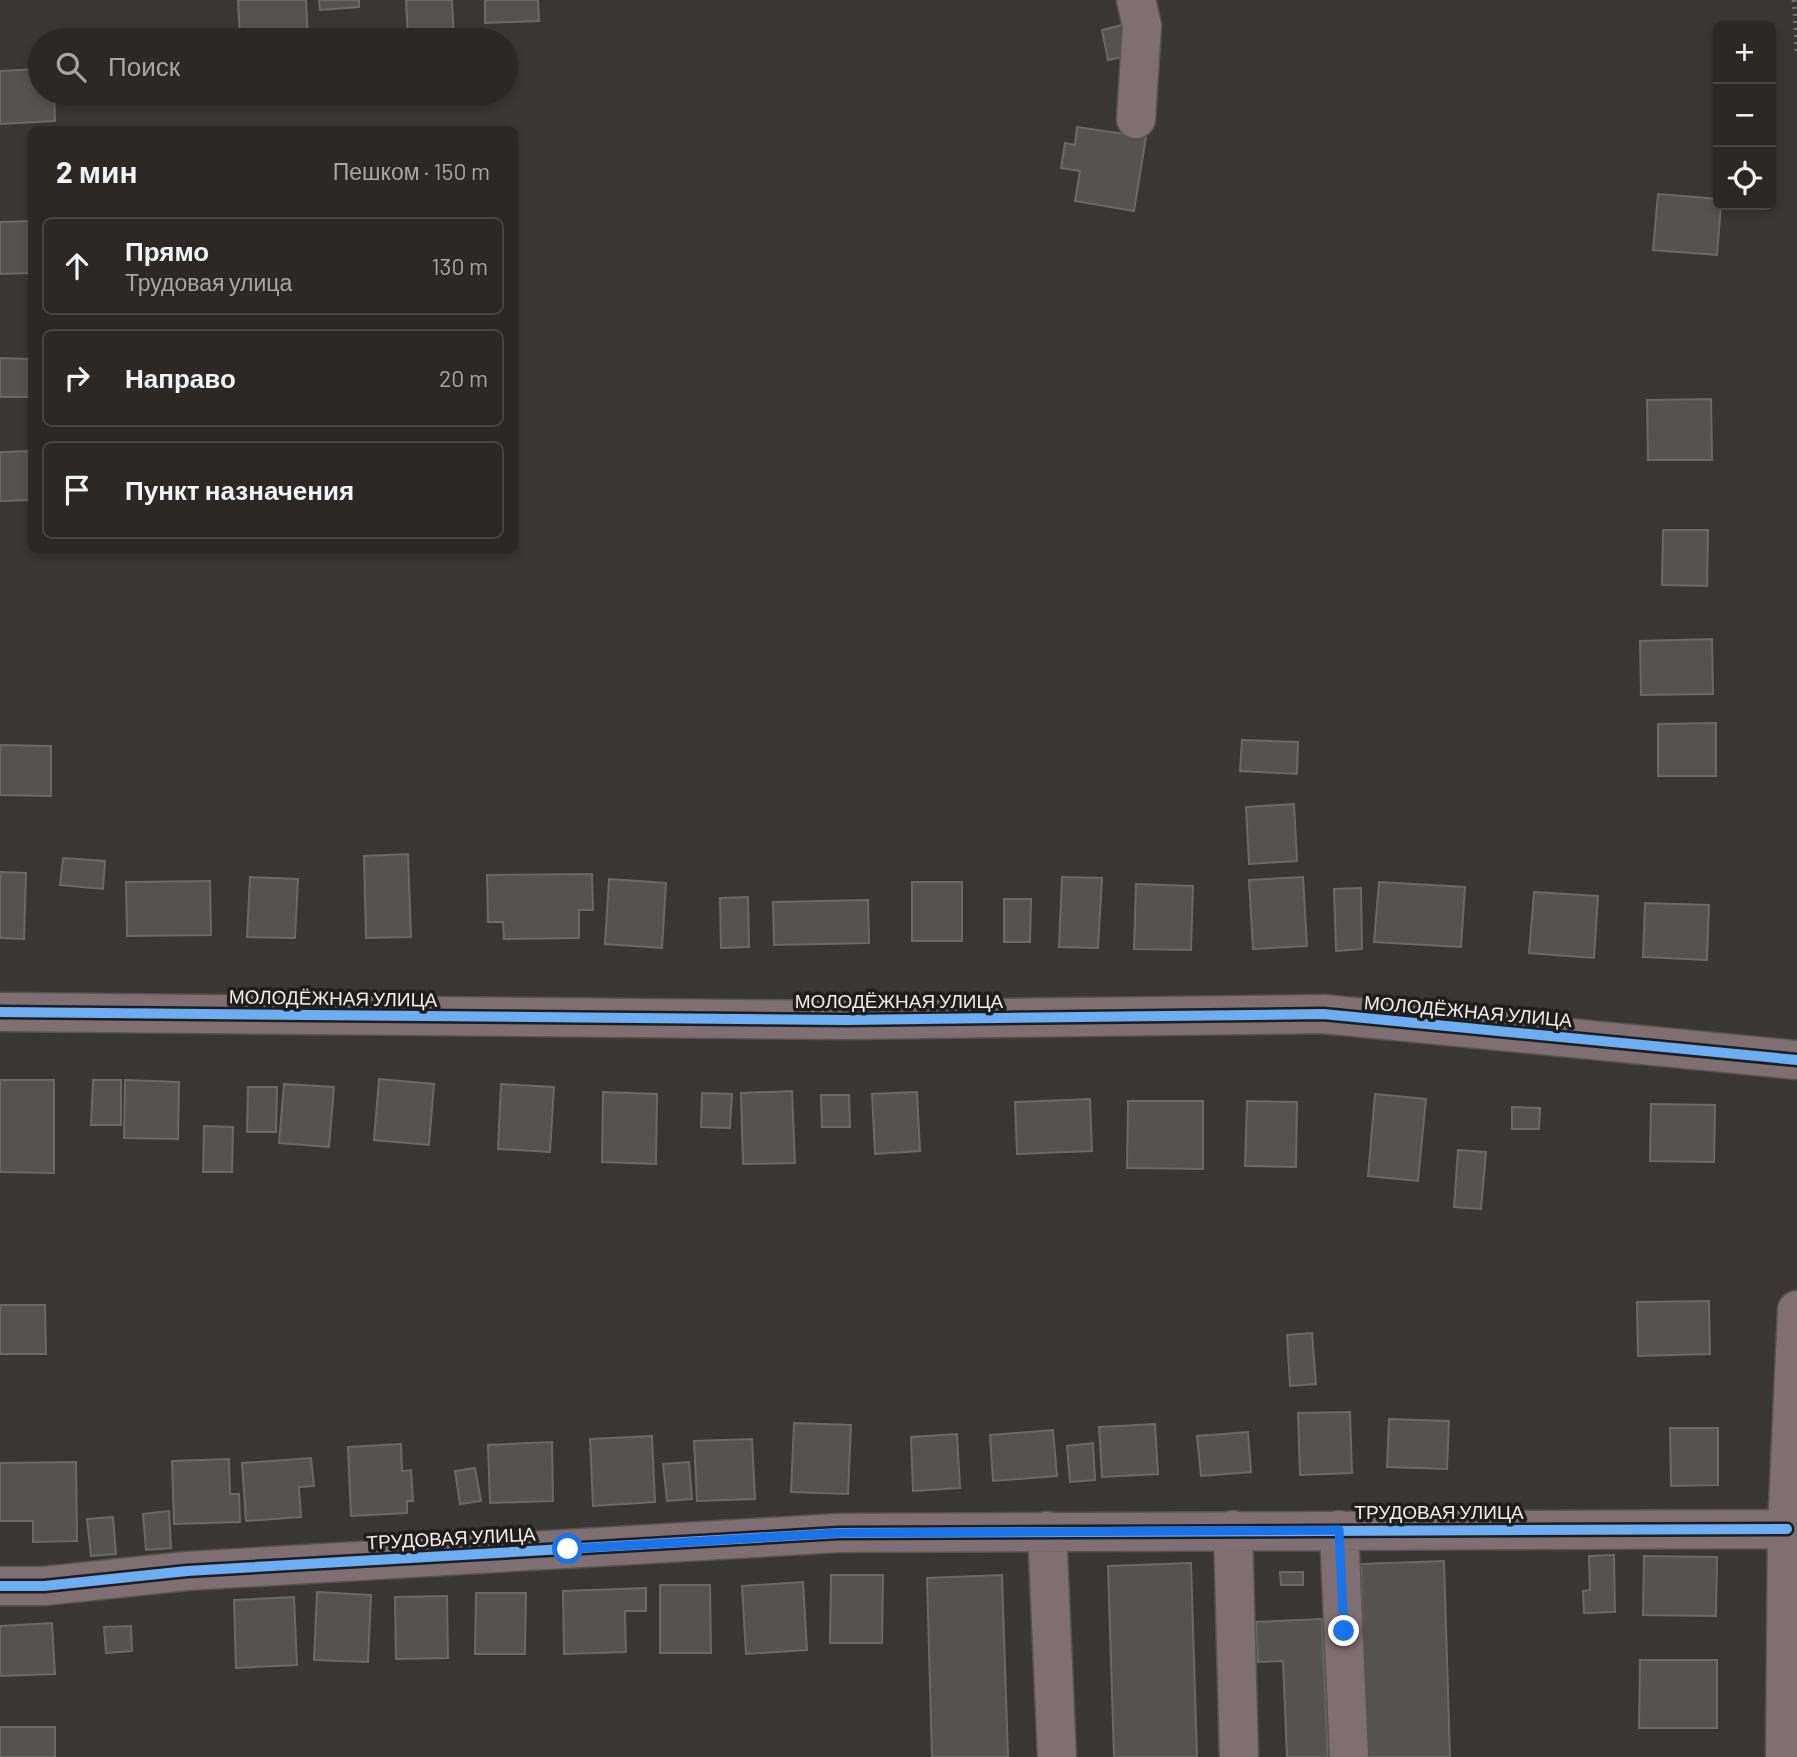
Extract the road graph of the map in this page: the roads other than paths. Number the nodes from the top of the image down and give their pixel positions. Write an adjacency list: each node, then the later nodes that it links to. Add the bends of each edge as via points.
1 (1136, 0): 2 (street, via 1142,26)
2 (1136, 119)
3 (0, 1012): 4 (street, МОЛОДЁЖНАЯ УЛИЦА, via 846,1020 1322,1014)
4 (1797, 1060)
5 (1797, 1310): 6 (street)
6 (1787, 1529): 8 (street, ТРУДОВАЯ УЛИЦА); 14 (street)
7 (1233, 1530): 8 (street, ТРУДОВАЯ УЛИЦА); 9 (street, ТРУДОВАЯ УЛИЦА); 12 (street)
8 (1339, 1530): 13 (street)
9 (1047, 1531): 10 (street, ТРУДОВАЯ УЛИЦА, via 825,1534); 11 (street)
10 (0, 1586)
11 (1057, 1757)
12 (1239, 1757)
13 (1349, 1757)
14 (1785, 1757)

